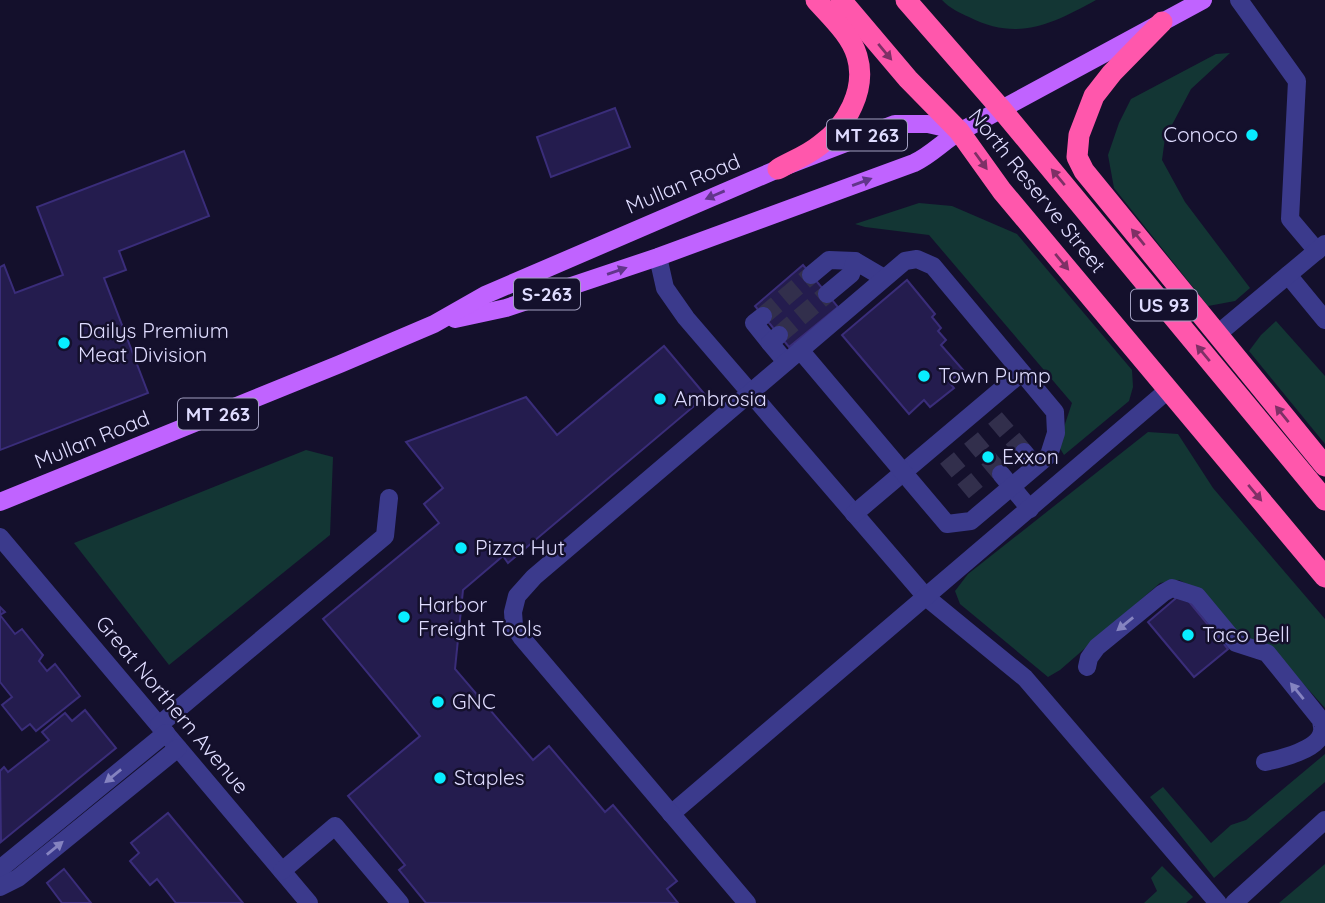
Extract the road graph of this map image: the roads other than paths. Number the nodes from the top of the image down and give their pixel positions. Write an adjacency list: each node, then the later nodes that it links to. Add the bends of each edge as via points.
1 (816, 0): 9 (highway, via 844,32 857,56 859,91 849,112 821,145)
2 (841, 0): 8 (highway, North Reserve Street / US 93, one-way to 8)
3 (906, 0): 7 (highway, North Reserve Street / US 93)
4 (1203, 0): 6 (main road, Mullan Road)
5 (1239, 0): 10 (street, via 1297,81 1290,219)
6 (1163, 22): 7 (main road, Mullan Road); 26 (highway, one-way to 6, via 1077,157 1079,135 1094,96)
7 (1002, 110): 8 (main road, Mullan Road); 30 (highway, North Reserve Street / US 93, one-way to 7)
8 (959, 131): 9 (main road, Mullan Road / MT 263, via 928,124 895,124); 11 (main road, Mullan Road / MT 263, one-way to 8, via 918,161); 24 (highway, North Reserve Street / US 93, one-way to 24, via 1006,195)
9 (778, 169): 19 (main road, Mullan Road / MT 263, one-way to 19, via 485,295)
10 (1321, 248): 14 (street)
11 (658, 257): 19 (main road, Mullan Road / S-263, one-way to 11, via 506,308); 25 (street, via 665,288)
12 (855, 261): 13 (street, via 829,260); 15 (street); 16 (street, via 851,274)
13 (811, 275)
14 (1287, 275): 18 (street); 20 (street)
15 (884, 278): 21 (street); 23 (street, via 905,261 917,259 933,266)
16 (827, 294)
17 (763, 316): 22 (street, via 754,323 774,339)
18 (1325, 320)
19 (434, 324): 31 (main road, Mullan Road / MT 263)
20 (1226, 327)
21 (800, 350): 22 (street); 27 (street)
22 (786, 362): 25 (street)
23 (1021, 373): 27 (street, via 990,411 941,451); 28 (street, via 1055,412 1056,433 1049,455 1030,459)
24 (1168, 390): 32 (street); 35 (highway, North Reserve Street / US 93, one-way to 35)
25 (750, 392): 33 (street); 41 (street, via 534,577 517,596 513,612 514,626 522,638)
26 (1325, 466)
27 (903, 473): 28 (street, via 947,524 971,521 982,500); 33 (street)
28 (1006, 480): 32 (street)
29 (389, 498): 38 (street, via 385,536)
30 (1325, 499)
31 (0, 502)
32 (1030, 509): 36 (street)
33 (854, 514): 36 (street)
34 (0, 537): 38 (street, Great Northern Avenue)
35 (1325, 577)
36 (926, 597): 41 (street); 49 (street, via 1025,678)
37 (1087, 667): 40 (street, one-way to 37, via 1297,754 1312,744 1323,731 1321,720 1267,653 1236,643 1197,596 1172,587 1097,647)
38 (162, 729): 39 (street, Great Northern Avenue); 43 (street, one-way to 43)
39 (178, 748): 44 (street, Great Northern Avenue); 45 (street, one-way to 39, via 18,878)
40 (1265, 762)
41 (671, 814): 48 (street)
42 (1325, 820): 50 (street)
43 (0, 869)
44 (282, 871): 46 (street, Great Northern Avenue); 47 (street, via 335,826)
45 (0, 887)
46 (309, 903)
47 (400, 903)
48 (747, 903)
49 (1219, 903)
50 (1234, 903)

